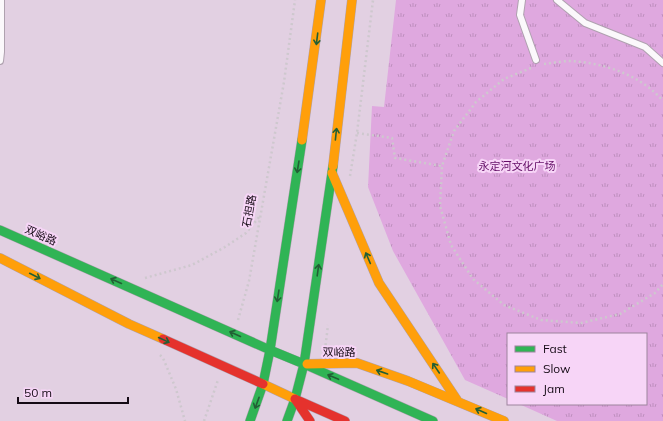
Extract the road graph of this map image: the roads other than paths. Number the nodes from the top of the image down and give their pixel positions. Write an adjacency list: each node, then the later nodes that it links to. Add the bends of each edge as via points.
1 (1, 0): 6 (lane)
2 (322, 0): 12 (main road, one-way to 12)
3 (352, 0): 9 (main road, one-way to 3)
4 (522, 0): 7 (lane, via 520,15)
5 (557, 0): 8 (lane, via 585,23 645,47)
6 (0, 61)
7 (538, 63)
8 (663, 63)
9 (332, 173): 13 (main road, one-way to 9); 16 (main road, one-way to 9, via 379,283)
10 (0, 230): 12 (main road, 双峪路, one-way to 10)
11 (0, 258): 14 (main road, one-way to 14, via 129,324)
12 (270, 350): 13 (main road, 双峪路); 14 (main road)
13 (304, 364): 15 (main road); 16 (main road, 双峪路, one-way to 13, via 357,363); 21 (main road, 双峪路, one-way to 13)
14 (263, 384): 15 (main road); 17 (main road, one-way to 17)
15 (295, 399): 18 (main road); 19 (main road); 20 (main road)
16 (458, 400): 22 (main road, 双峪路, one-way to 16)
17 (250, 421)
18 (287, 421)
19 (310, 421)
20 (345, 421)
21 (433, 421)
22 (504, 421)

